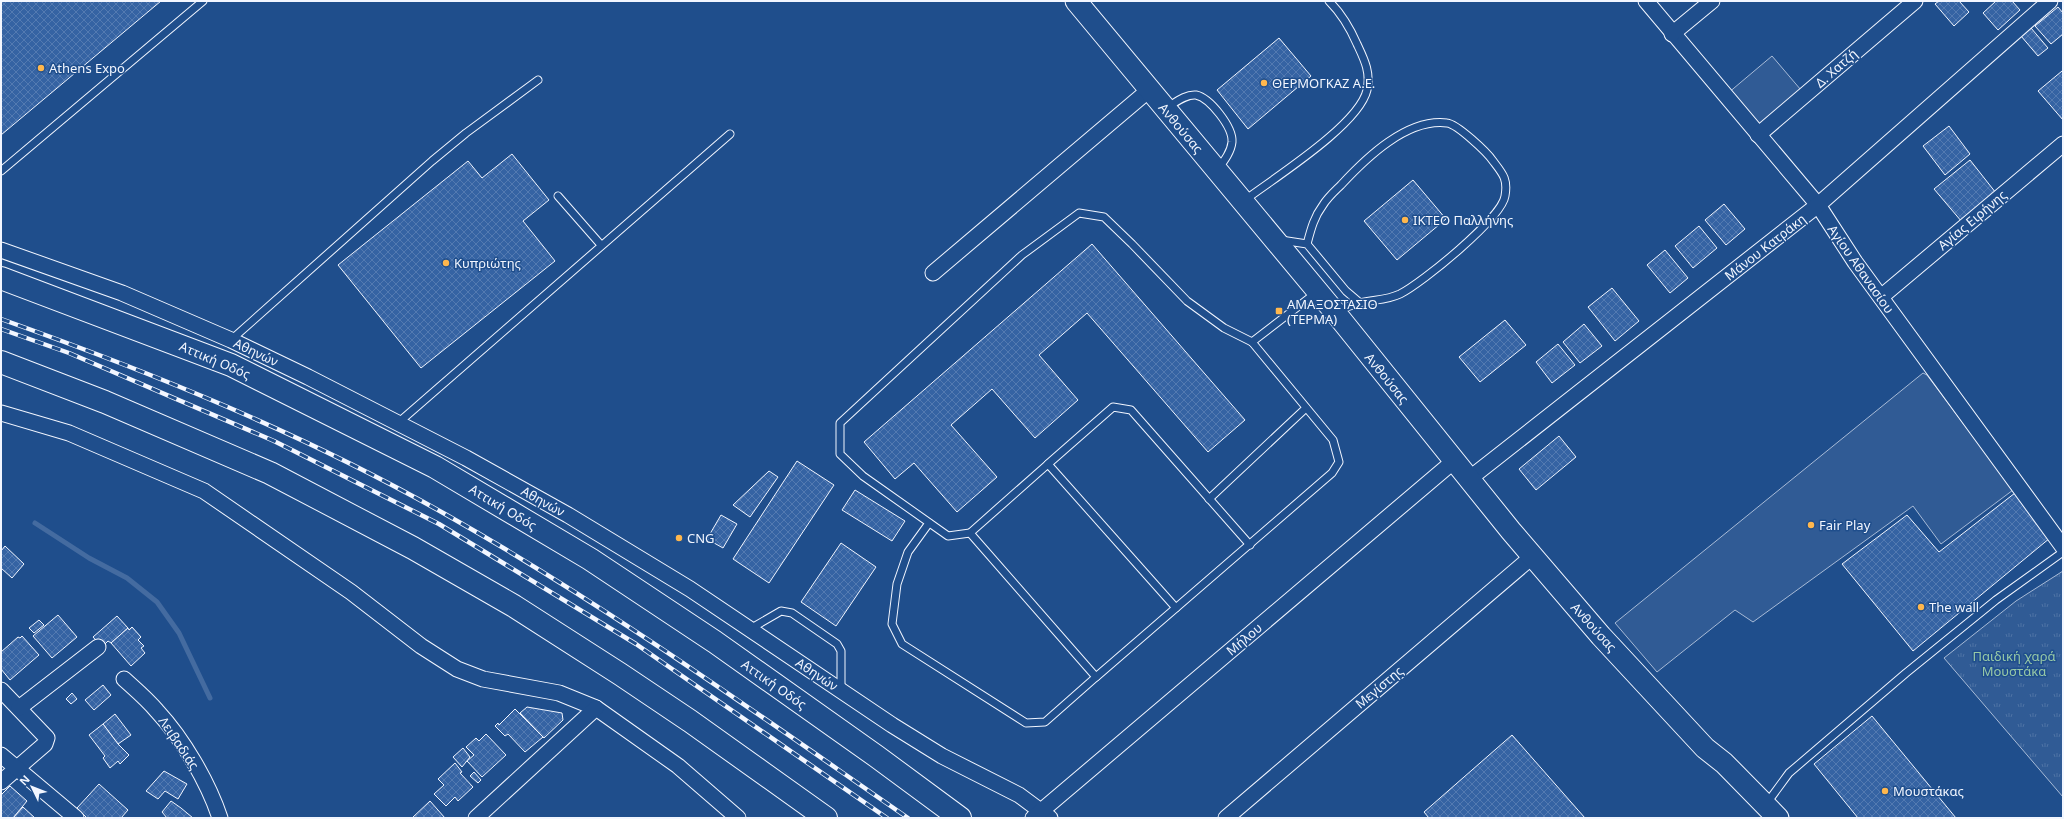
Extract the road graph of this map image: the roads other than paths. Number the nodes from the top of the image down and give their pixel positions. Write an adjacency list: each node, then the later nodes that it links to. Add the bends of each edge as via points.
1 (203, 1): 15 (lane)
2 (1076, 1): 10 (street, Ανθούσας)
3 (1329, 1): 18 (lane, via 1350,30 1368,69 1367,90 1360,107 1320,144)
4 (1646, 1): 8 (street, Αγίου Αθανασίου)
5 (1712, 1): 8 (street)
6 (1915, 1): 13 (street, Δ. Χατζή)
7 (2050, 1): 19 (street, Μάνου Κατράκη)
8 (1672, 34): 13 (street, Αγίου Αθανασίου)
9 (538, 80): 30 (lane, via 438,156)
10 (1149, 90): 11 (street, Ανθούσας); 24 (street)
11 (1164, 109): 16 (street, Ανθούσας); 16 (lane, via 1182,98 1196,95 1209,103 1228,124 1232,141 1228,154)
12 (730, 134): 22 (lane)
13 (1758, 135): 19 (street, Αγίου Αθανασίου)
14 (2063, 144): 27 (street, Αγίας Ειρήνης)
15 (1, 171)
16 (1217, 171): 18 (street, Ανθούσας)
17 (558, 196): 22 (lane)
18 (1243, 202): 20 (street, Ανθούσας)
19 (1818, 205): 27 (street, Αγίου Αθανασίου, via 1855,262); 38 (street, Μάνου Κατράκη)
20 (1273, 239): 21 (lane); 26 (street, Ανθούσας)
21 (1307, 244): 28 (lane); 28 (lane, via 1312,224 1323,204 1357,168 1391,139 1426,124 1448,123 1491,157 1506,179 1505,198 1486,224 1450,259 1401,293 1384,301)
22 (601, 245): 35 (lane)
23 (1, 250): 30 (street, Αθηνών, via 122,293)
24 (933, 273)
25 (1, 278): 65 (highway, Αττική Οδός, via 231,365 435,467 590,559 715,642)
26 (1317, 292): 29 (street, Ανθούσας); 31 (lane)
27 (1881, 296): 43 (street, Αγίου Αθανασίου)
28 (1360, 303): 29 (lane)
29 (1334, 311): 36 (street, Ανθούσας)
30 (231, 340): 35 (street, Αθηνών)
31 (1252, 342): 33 (lane); 40 (lane, via 1224,328 1187,301 1104,217 1079,213 1022,255 840,423 840,454 863,476)
32 (1, 362): 64 (highway, via 105,402 270,473 413,548 514,606 620,674)
33 (1306, 408): 39 (lane); 42 (lane, via 1333,440 1339,462 1332,474)
34 (1, 414): 54 (street, via 68,433 204,490 351,592 421,646 457,669 483,679 560,693)
35 (398, 423): 47 (street, Αθηνών, via 568,515 690,589)
36 (1454, 461): 38 (street, Ανθούσας); 59 (street, Μήλου)
37 (1048, 464): 39 (lane, via 1113,407 1131,410); 41 (lane); 46 (lane)
38 (1468, 479): 45 (street, Ανθούσας)
39 (1209, 499): 42 (lane)
40 (929, 523): 41 (lane, via 948,536); 49 (lane, via 908,552 897,584 892,624 902,644 1026,723 1045,722)
41 (970, 533): 49 (lane)
42 (1250, 545): 46 (lane)
43 (2063, 547)
44 (2063, 552): 58 (lane, via 1996,600 1789,773)
45 (1533, 556): 58 (street, Ανθούσας, via 1601,636 1705,748 1716,767); 66 (street, Μεγίστης)
46 (1176, 608): 49 (lane)
47 (750, 629): 52 (street, Αθηνών); 52 (lane, via 781,611 792,613 837,644 841,651)
48 (98, 647): 53 (street)
49 (1096, 678)
50 (124, 679): 61 (street, Λειβαδιάς, via 157,710 174,732 203,780)
51 (1, 690): 53 (street)
52 (841, 690): 59 (street, Αθηνών, via 942,756 1019,795)
53 (19, 708): 56 (street, via 47,738 45,744)
54 (596, 708): 62 (street); 63 (street, via 678,766)
55 (1, 754): 56 (street)
56 (17, 768): 57 (street); 60 (street)
57 (1, 782)
58 (1767, 814)
59 (1042, 815)
60 (76, 818)
61 (220, 818)
62 (476, 818)
63 (738, 818)
64 (826, 818)
65 (960, 818)
66 (1226, 818)

